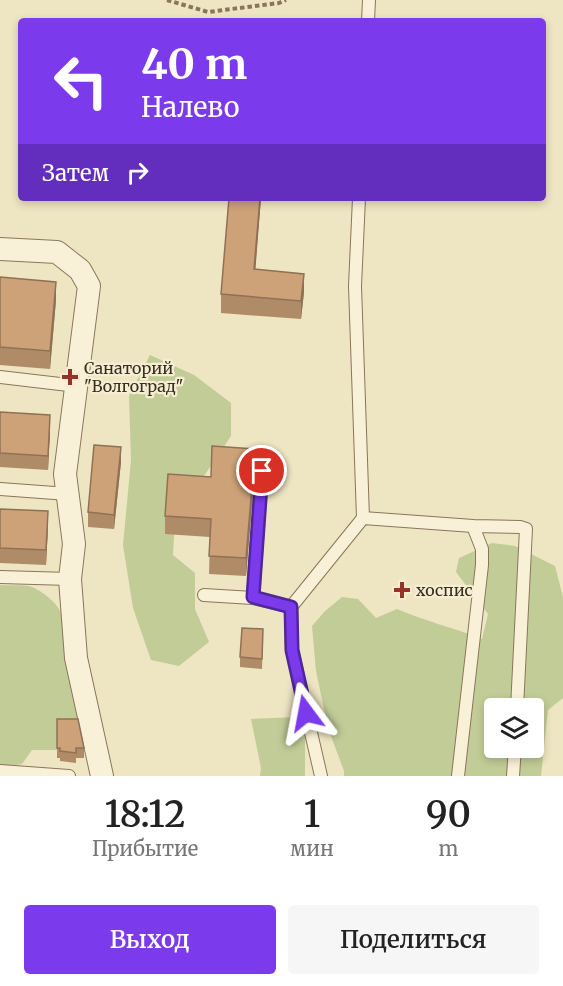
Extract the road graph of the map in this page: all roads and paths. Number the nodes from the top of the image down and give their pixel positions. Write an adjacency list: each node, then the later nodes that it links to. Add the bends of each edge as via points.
1 (166, 0): 2 (path, via 208,12)
2 (286, 0)
3 (369, 0): 4 (lane)
4 (368, 18)
5 (359, 201): 12 (lane, via 355,286)
6 (0, 249): 8 (street, via 57,252 80,270 90,286)
7 (0, 377): 8 (lane)
8 (76, 386): 11 (street, via 65,474)
9 (262, 471): 17 (lane)
10 (0, 489): 11 (lane)
11 (68, 494): 15 (street, via 74,544)
12 (363, 518): 13 (lane); 18 (lane)
13 (473, 526): 19 (lane, via 526,529); 25 (lane, via 482,549 482,565)
14 (0, 577): 15 (lane)
15 (70, 579): 23 (street, via 76,658)
16 (204, 595): 17 (lane)
17 (253, 597): 18 (lane)
18 (291, 607): 24 (lane, via 292,650)
19 (518, 698)
20 (514, 758): 26 (lane)
21 (0, 771): 22 (lane)
22 (69, 776)
23 (102, 776)
24 (321, 776)
25 (458, 776)
26 (513, 776)

